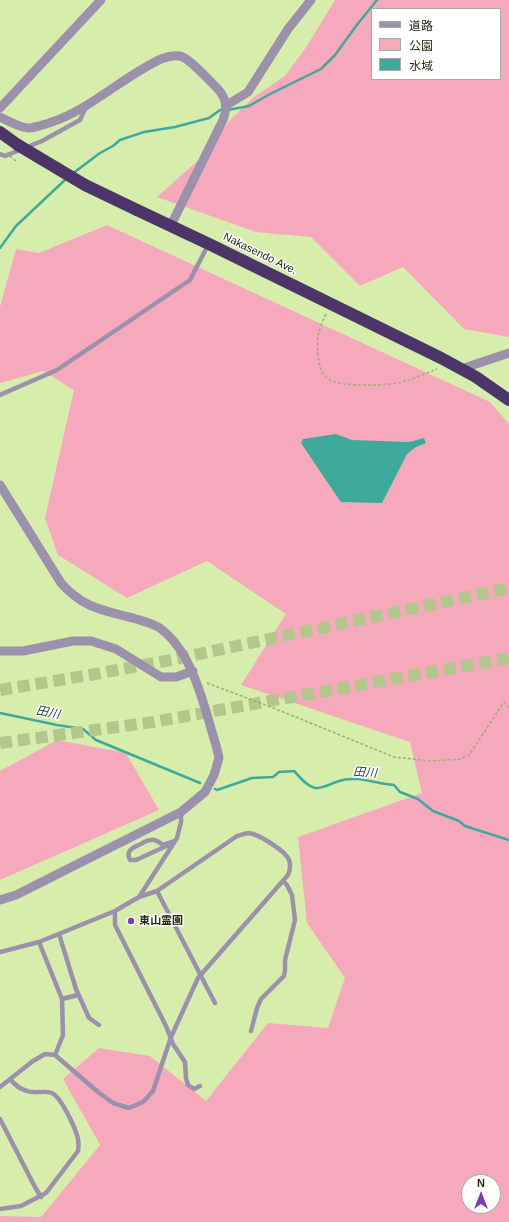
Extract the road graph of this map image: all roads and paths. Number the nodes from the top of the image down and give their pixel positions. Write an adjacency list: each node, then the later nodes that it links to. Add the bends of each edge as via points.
1 (102, 0): 4 (street)
2 (311, 0): 5 (street, via 288,29 248,92)
3 (87, 106): 5 (street, via 152,63 168,56 181,56 222,94); 6 (street, via 64,118 27,128); 9 (lane, via 80,120 42,142 5,156)
4 (0, 108)
5 (226, 108): 11 (street)
6 (0, 117)
7 (0, 132): 11 (highway, Nakasendo Ave., bridge, via 86,185)
8 (6, 153): 10 (path, bridge)
9 (0, 154)
10 (16, 161)
11 (171, 225): 12 (highway, Nakasendo Ave.)
12 (209, 244): 16 (highway, Nakasendo Ave.); 17 (lane, via 190,280 58,370)
13 (326, 314): 15 (path, via 319,328 318,350 320,368 328,379 345,384 383,385 404,382)
14 (509, 353): 16 (street)
15 (437, 369)
16 (461, 369): 18 (highway, Nakasendo Ave.)
17 (0, 395)
18 (509, 400)
19 (0, 484): 21 (street, via 61,583 71,594 99,609 160,628 176,643)
20 (0, 651): 21 (street, via 23,651 73,641 91,641 116,648 161,677 176,677)
21 (192, 671): 24 (street, via 219,758 205,792)
22 (205, 683): 23 (path, via 394,757 431,761 460,760 469,755 504,702)
23 (509, 708)
24 (181, 812): 25 (lane, via 181,822); 29 (street, via 16,895)
25 (174, 842): 25 (lane, via 136,860 130,860 128,856 132,848 150,840 157,840 163,845); 28 (lane)
26 (283, 881): 27 (lane, via 290,869 289,859 257,835 248,833 237,836); 34 (lane); 39 (lane, via 292,895 295,920 285,960 286,970 284,976 261,999)
27 (157, 891): 28 (lane); 34 (lane)
28 (139, 898): 30 (lane)
29 (0, 900)
30 (115, 911): 31 (lane); 40 (lane, via 115,925)
31 (59, 934): 32 (lane); 35 (lane)
32 (39, 942): 33 (lane); 36 (lane)
33 (0, 952)
34 (200, 975): 37 (lane); 40 (lane)
35 (78, 995): 36 (lane); 38 (lane, via 89,1018)
36 (62, 999): 41 (lane, via 64,1035)
37 (215, 1003)
38 (99, 1025)
39 (251, 1031)
40 (170, 1037): 41 (lane, via 153,1091 143,1102 129,1108 113,1102 98,1092); 43 (lane, via 184,1062 188,1085 194,1089)
41 (55, 1055): 42 (lane, via 45,1054)
42 (10, 1079): 44 (lane); 46 (lane, via 28,1092 46,1092 56,1096 77,1136 78,1151)
43 (200, 1086)
44 (0, 1087)
45 (0, 1119): 46 (lane)
46 (41, 1196): 47 (lane, via 21,1206)
47 (0, 1209)

